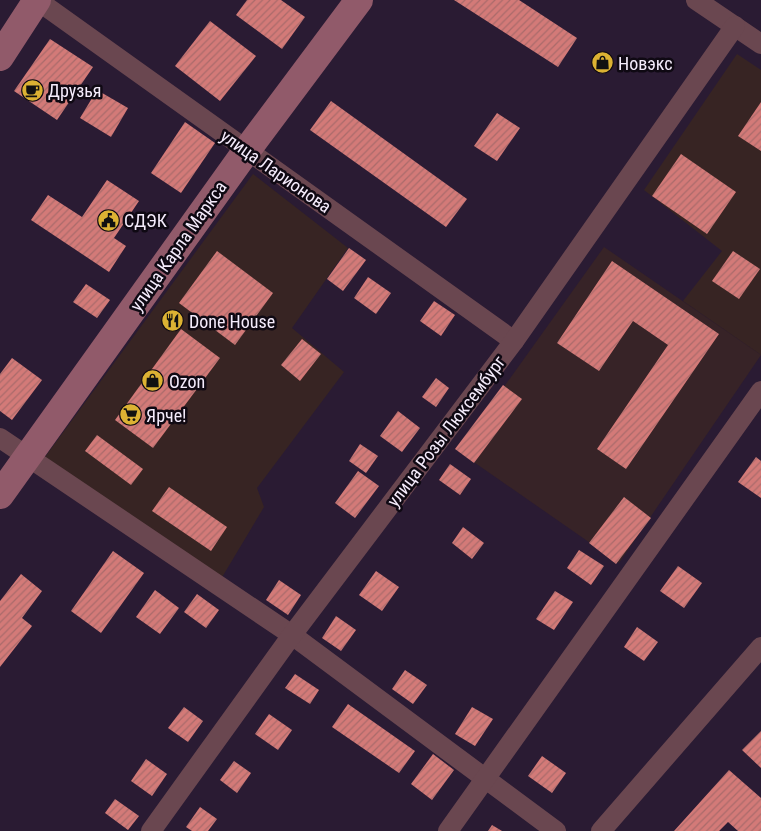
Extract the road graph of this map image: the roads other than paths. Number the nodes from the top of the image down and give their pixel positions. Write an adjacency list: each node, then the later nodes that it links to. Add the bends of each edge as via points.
1 (37, 0): 6 (main road); 7 (street, улица Ларионова)
2 (360, 0): 7 (main road, улица Карла Маркса)
3 (696, 0): 4 (street)
4 (735, 26): 5 (street); 8 (street, улица Розы Люксембург)
5 (761, 44)
6 (0, 57)
7 (247, 150): 8 (street, улица Ларионова); 11 (main road, улица Карла Маркса)
8 (514, 341): 13 (street, улица Розы Люксембург)
9 (761, 391): 15 (street)
10 (0, 438): 11 (street)
11 (28, 457): 12 (main road, улица Карла Маркса); 13 (street)
12 (0, 494)
13 (292, 635): 15 (street); 16 (street, улица Розы Люксембург)
14 (761, 647): 19 (street)
15 (485, 776): 17 (street); 18 (street)
16 (151, 831)
17 (448, 831)
18 (556, 831)
19 (601, 831)

